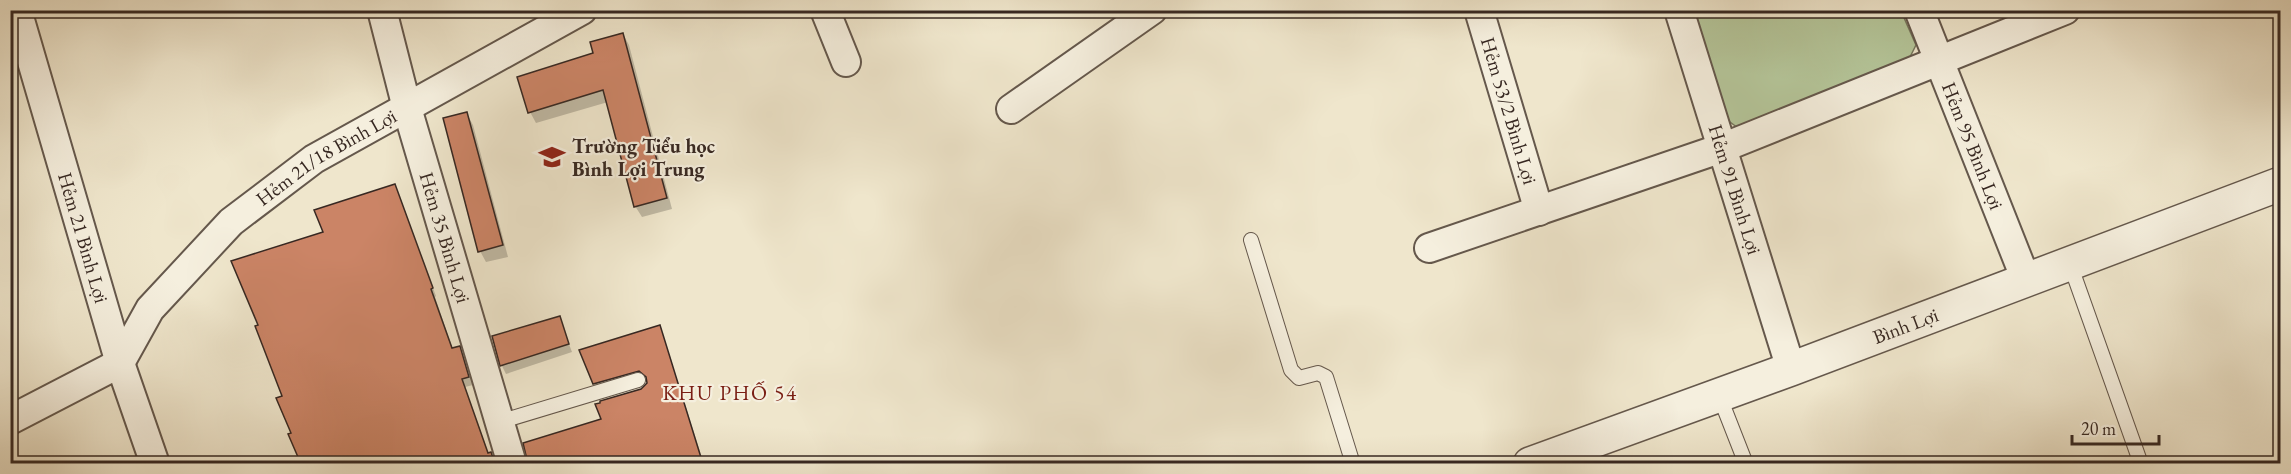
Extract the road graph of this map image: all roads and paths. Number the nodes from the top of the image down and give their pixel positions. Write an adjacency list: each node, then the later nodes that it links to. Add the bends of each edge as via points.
1 (17, 10): 21 (street, Hẻm 21 Bình Lợi)
2 (382, 10): 12 (street, Hẻm 35 Bình Lợi)
3 (582, 10): 12 (street, Hẻm 21/18 Bình Lợi)
4 (825, 10): 11 (street)
5 (1152, 10): 13 (street)
6 (1479, 10): 16 (street, Hẻm 53/2 Bình Lợi)
7 (1679, 10): 14 (street, Hẻm 91 Bình Lợi)
8 (1919, 10): 10 (street, Hẻm 95 Bình Lợi)
9 (2065, 10): 10 (street, Hẻm 53/2 Bình Lợi)
10 (1940, 61): 14 (street, Hẻm 53/2 Bình Lợi); 20 (street, Hẻm 95 Bình Lợi)
11 (846, 62)
12 (407, 108): 21 (street, Hẻm 21/18 Bình Lợi, via 315,159 231,222 150,309); 26 (street, Hẻm 35 Bình Lợi)
13 (1011, 109)
14 (1722, 148): 16 (street, Hẻm 53/2 Bình Lợi); 22 (street, Hẻm 91 Bình Lợi)
15 (2280, 184): 19 (street, Bình Lợi)
16 (1539, 211): 18 (street, Hẻm 53/2 Bình Lợi)
17 (1251, 240): 29 (lane, via 1291,370 1299,378 1317,373 1326,377)
18 (1429, 249)
19 (2070, 264): 20 (street, Bình Lợi); 32 (lane)
20 (2026, 280): 22 (street, Bình Lợi)
21 (120, 363): 25 (street); 27 (street, Hẻm 21 Bình Lợi)
22 (1791, 369): 24 (street, Bình Lợi)
23 (638, 380): 26 (lane)
24 (1719, 395): 30 (street, Bình Lợi); 31 (lane)
25 (10, 420)
26 (499, 422): 28 (street, Hẻm 35 Bình Lợi)
27 (155, 464)
28 (512, 464)
29 (1353, 464)
30 (1530, 464)
31 (1746, 464)
32 (2141, 464)

